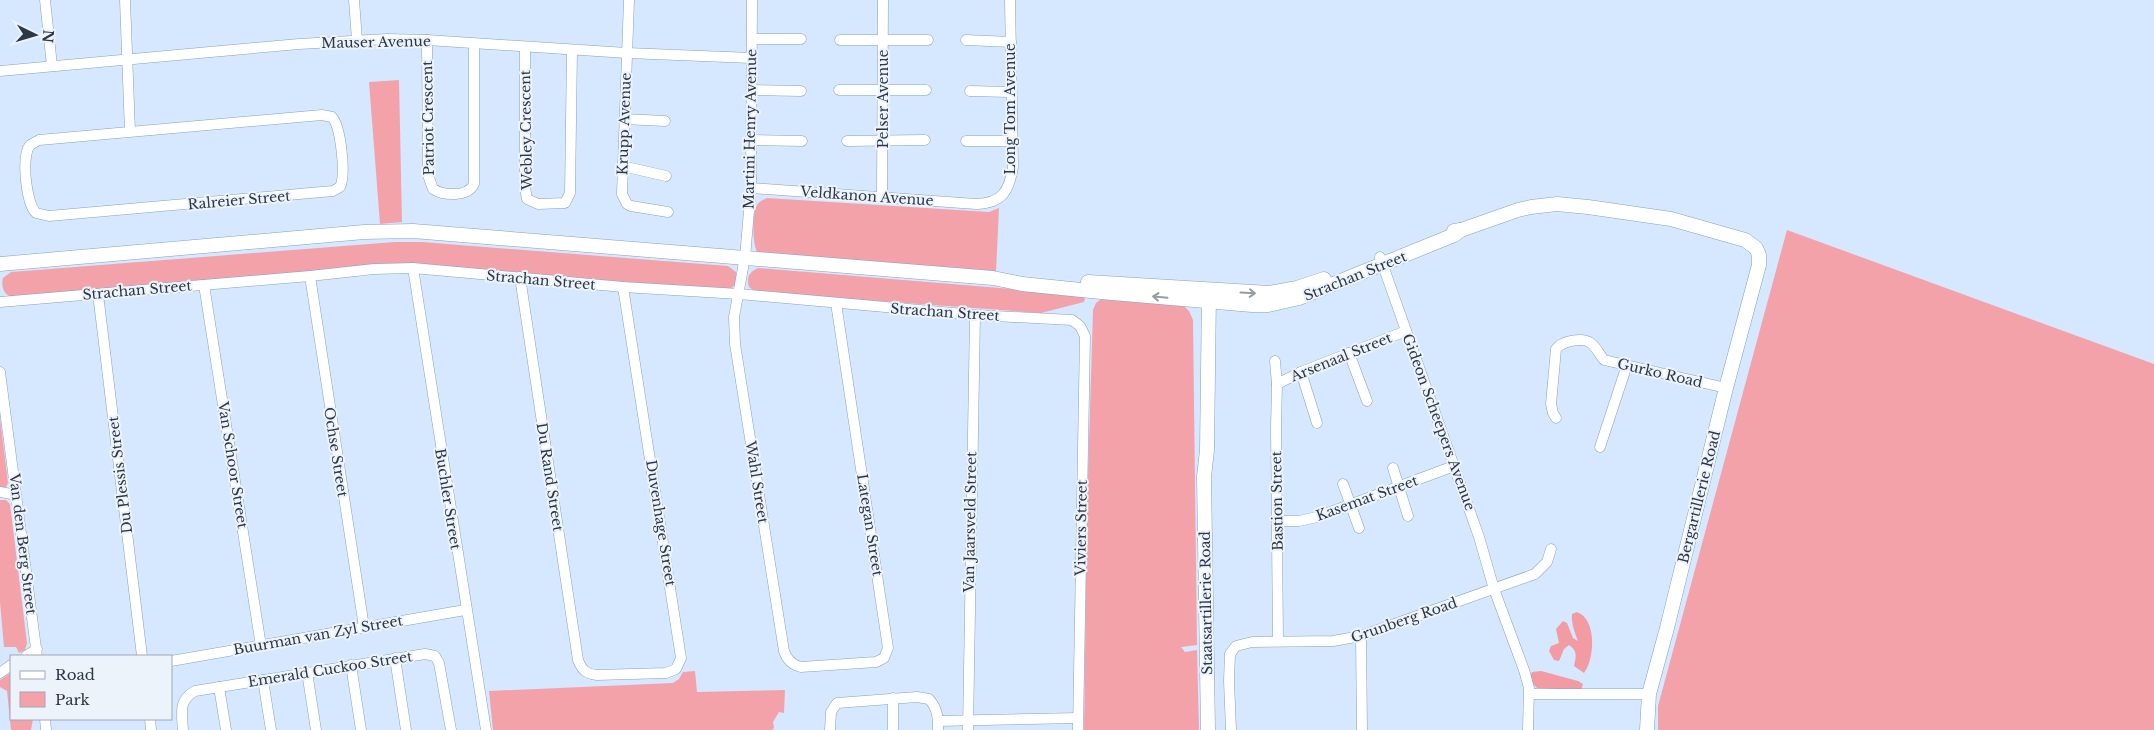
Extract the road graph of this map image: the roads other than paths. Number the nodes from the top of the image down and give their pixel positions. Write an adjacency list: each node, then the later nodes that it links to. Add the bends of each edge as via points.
1 (45, 0): 23 (street)
2 (125, 0): 22 (street)
3 (354, 0): 10 (street)
4 (629, 0): 20 (street, Krupp Avenue)
5 (752, 0): 8 (street, Martini Henry Avenue)
6 (883, 0): 13 (street, Pelser Avenue)
7 (1010, 0): 16 (street, Long Tom Avenue)
8 (752, 39): 9 (street); 21 (street, Martini Henry Avenue)
9 (801, 39)
10 (358, 40): 11 (street, Mauser Avenue); 22 (street, Mauser Avenue)
11 (427, 40): 17 (street, Mauser Avenue); 17 (street, Patriot Crescent, via 428,179 433,189 442,193 466,192 475,179)
12 (840, 40): 13 (street)
13 (884, 40): 14 (street); 27 (street, Pelser Avenue)
14 (928, 40)
15 (966, 40): 16 (street)
16 (1011, 42): 31 (street, Long Tom Avenue)
17 (474, 44): 18 (street, Mauser Avenue)
18 (525, 47): 19 (street, Mauser Avenue); 19 (street, Webley Crescent, via 524,187 528,198 538,204 565,203 570,193)
19 (572, 50): 20 (street, Mauser Avenue)
20 (627, 54): 21 (street, Mauser Avenue); 32 (street, Krupp Avenue)
21 (752, 58): 25 (street, Martini Henry Avenue)
22 (128, 60): 23 (street, Mauser Avenue); 34 (street)
23 (52, 66): 24 (street, Mauser Avenue)
24 (0, 71)
25 (753, 90): 29 (street); 35 (street, Martini Henry Avenue)
26 (839, 90): 27 (street)
27 (884, 90): 28 (street); 37 (street, Pelser Avenue)
28 (926, 90)
29 (801, 91)
30 (970, 91): 31 (street)
31 (1010, 92): 40 (street, Long Tom Avenue)
32 (624, 119): 33 (street); 42 (street, Krupp Avenue)
33 (665, 121)
34 (130, 131): 34 (street, Ralreier Street, via 332,117 338,125 342,183 337,190 329,192 49,216 42,216 32,209 25,157 30,145 45,139)
35 (752, 140): 39 (street); 44 (street, Martini Henry Avenue)
36 (846, 140): 37 (street)
37 (884, 140): 38 (street); 45 (street, Pelser Avenue)
38 (925, 140)
39 (802, 141)
40 (1012, 141): 41 (street); 46 (street, Long Tom Avenue, via 1009,186 995,201)
41 (966, 142)
42 (622, 166): 43 (street); 47 (street, Krupp Avenue, via 622,194 627,204 642,210)
43 (666, 176)
44 (751, 188): 45 (street, Veldkanon Avenue); 48 (street, Martini Henry Avenue)
45 (882, 198): 46 (street, Veldkanon Avenue)
46 (984, 204)
47 (668, 212)
48 (745, 257): 50 (street, Strachan Street, via 440,232 391,231); 58 (street, Martini Henry Avenue); 59 (street, Strachan Street, via 1034,285)
49 (1381, 261): 51 (street, Strachan Street, via 1452,231 1518,210 1557,204 1671,219 1745,240 1756,248); 59 (street, Strachan Street, via 1286,302 1252,305); 64 (street, Gideon Scheepers Avenue)
50 (0, 264)
51 (1759, 265): 71 (street, Bergartillerie Road)
52 (413, 268): 53 (street, Strachan Street); 54 (street, Strachan Street); 88 (street, Buchler Street)
53 (310, 276): 55 (street, Strachan Street); 89 (street, Ochse Street)
54 (520, 277): 56 (street, Strachan Street); 100 (street, Du Rand Street, via 578,660)
55 (204, 285): 57 (street, Strachan Street); 92 (street, Van Schoor Street)
56 (624, 287): 58 (street, Strachan Street); 100 (street, Duvenhage Street, via 681,658 676,669 666,673)
57 (98, 294): 60 (street, Strachan Street); 94 (street, Du Plessis Street)
58 (739, 294): 61 (street, Strachan Street); 98 (street, Wahl Street, via 734,317 735,344 784,651 786,658)
59 (1204, 296): 120 (street, Staatsartillerie Road)
60 (0, 302)
61 (836, 303): 62 (street, Strachan Street); 98 (street, Lategan Street, via 888,648 884,658 876,662 809,668)
62 (975, 315): 63 (street, Strachan Street, via 1072,320); 108 (street, Van Jaarsveld Street)
63 (1080, 326): 106 (street, Viviers Street, via 1085,336)
64 (1406, 332): 65 (street, Arsenaal Street); 76 (street, Gideon Scheepers Avenue)
65 (1349, 353): 69 (street, Arsenaal Street); 72 (street)
66 (1275, 361): 70 (street, Bastion Street)
67 (1627, 365): 71 (street, Gurko Road); 73 (street, Gurko Road, via 1604,360 1585,341 1559,345 1551,404); 75 (street)
68 (0, 372): 81 (street, Van den Berg Street)
69 (1300, 372): 70 (street, Arsenaal Street); 74 (street)
70 (1277, 384): 84 (street, Bastion Street)
71 (1726, 388): 104 (street, Bergartillerie Road)
72 (1367, 401)
73 (1556, 418)
74 (1317, 423)
75 (1600, 447)
76 (1454, 466): 79 (street, Kasemat Street); 87 (street, Gideon Scheepers Avenue)
77 (1393, 468): 79 (street)
78 (1343, 484): 82 (street)
79 (1399, 486): 82 (street, Kasemat Street); 83 (street)
80 (0, 492): 81 (street)
81 (16, 495): 93 (street, Van den Berg Street)
82 (1350, 505): 84 (street, Kasemat Street, via 1306,520); 85 (street)
83 (1408, 516)
84 (1278, 522): 91 (street, Bastion Street)
85 (1359, 528)
86 (1551, 549): 87 (street, via 1547,562 1538,572)
87 (1494, 589): 90 (street, Grunberg Road); 103 (street, Gideon Scheepers Avenue)
88 (465, 610): 89 (street, Buurman van Zyl Street); 116 (street, Buchler Street)
89 (364, 627): 92 (street, Buurman van Zyl Street)
90 (1361, 636): 91 (street, Grunberg Road, via 1332,641); 122 (street)
91 (1278, 641): 121 (street, Grunberg Road, via 1241,643 1231,651 1228,681)
92 (261, 646): 96 (street, Buurman van Zyl Street)
93 (37, 653)
94 (142, 655)
95 (395, 658): 97 (street, Emerald Cuckoo Street); 114 (street); 115 (street, Emerald Cuckoo Street, via 435,656 442,674)
96 (172, 661)
97 (351, 665): 99 (street, Emerald Cuckoo Street); 113 (street)
98 (796, 666)
99 (307, 672): 101 (street, Emerald Cuckoo Street); 112 (street)
100 (587, 673)
101 (263, 680): 102 (street, Emerald Cuckoo Street); 111 (street)
102 (219, 687): 109 (street, Emerald Cuckoo Street, via 195,691 185,698); 110 (street)
103 (1530, 694): 104 (street); 123 (street, Gideon Scheepers Avenue)
104 (1648, 694): 124 (street, Bergartillerie Road)
105 (893, 698): 107 (street, via 929,699 937,711); 117 (street, via 836,703 831,712); 118 (street)
106 (1078, 718): 108 (street); 119 (street, Viviers Street)
107 (938, 726): 108 (street)
108 (968, 726)
109 (183, 730)
110 (226, 730)
111 (271, 730)
112 (316, 730)
113 (361, 730)
114 (406, 730)
115 (451, 730)
116 (486, 730)
117 (830, 730)
118 (893, 730)
119 (1078, 730)
120 (1208, 730)
121 (1231, 730)
122 (1362, 730)
123 (1528, 730)
124 (1648, 730)

